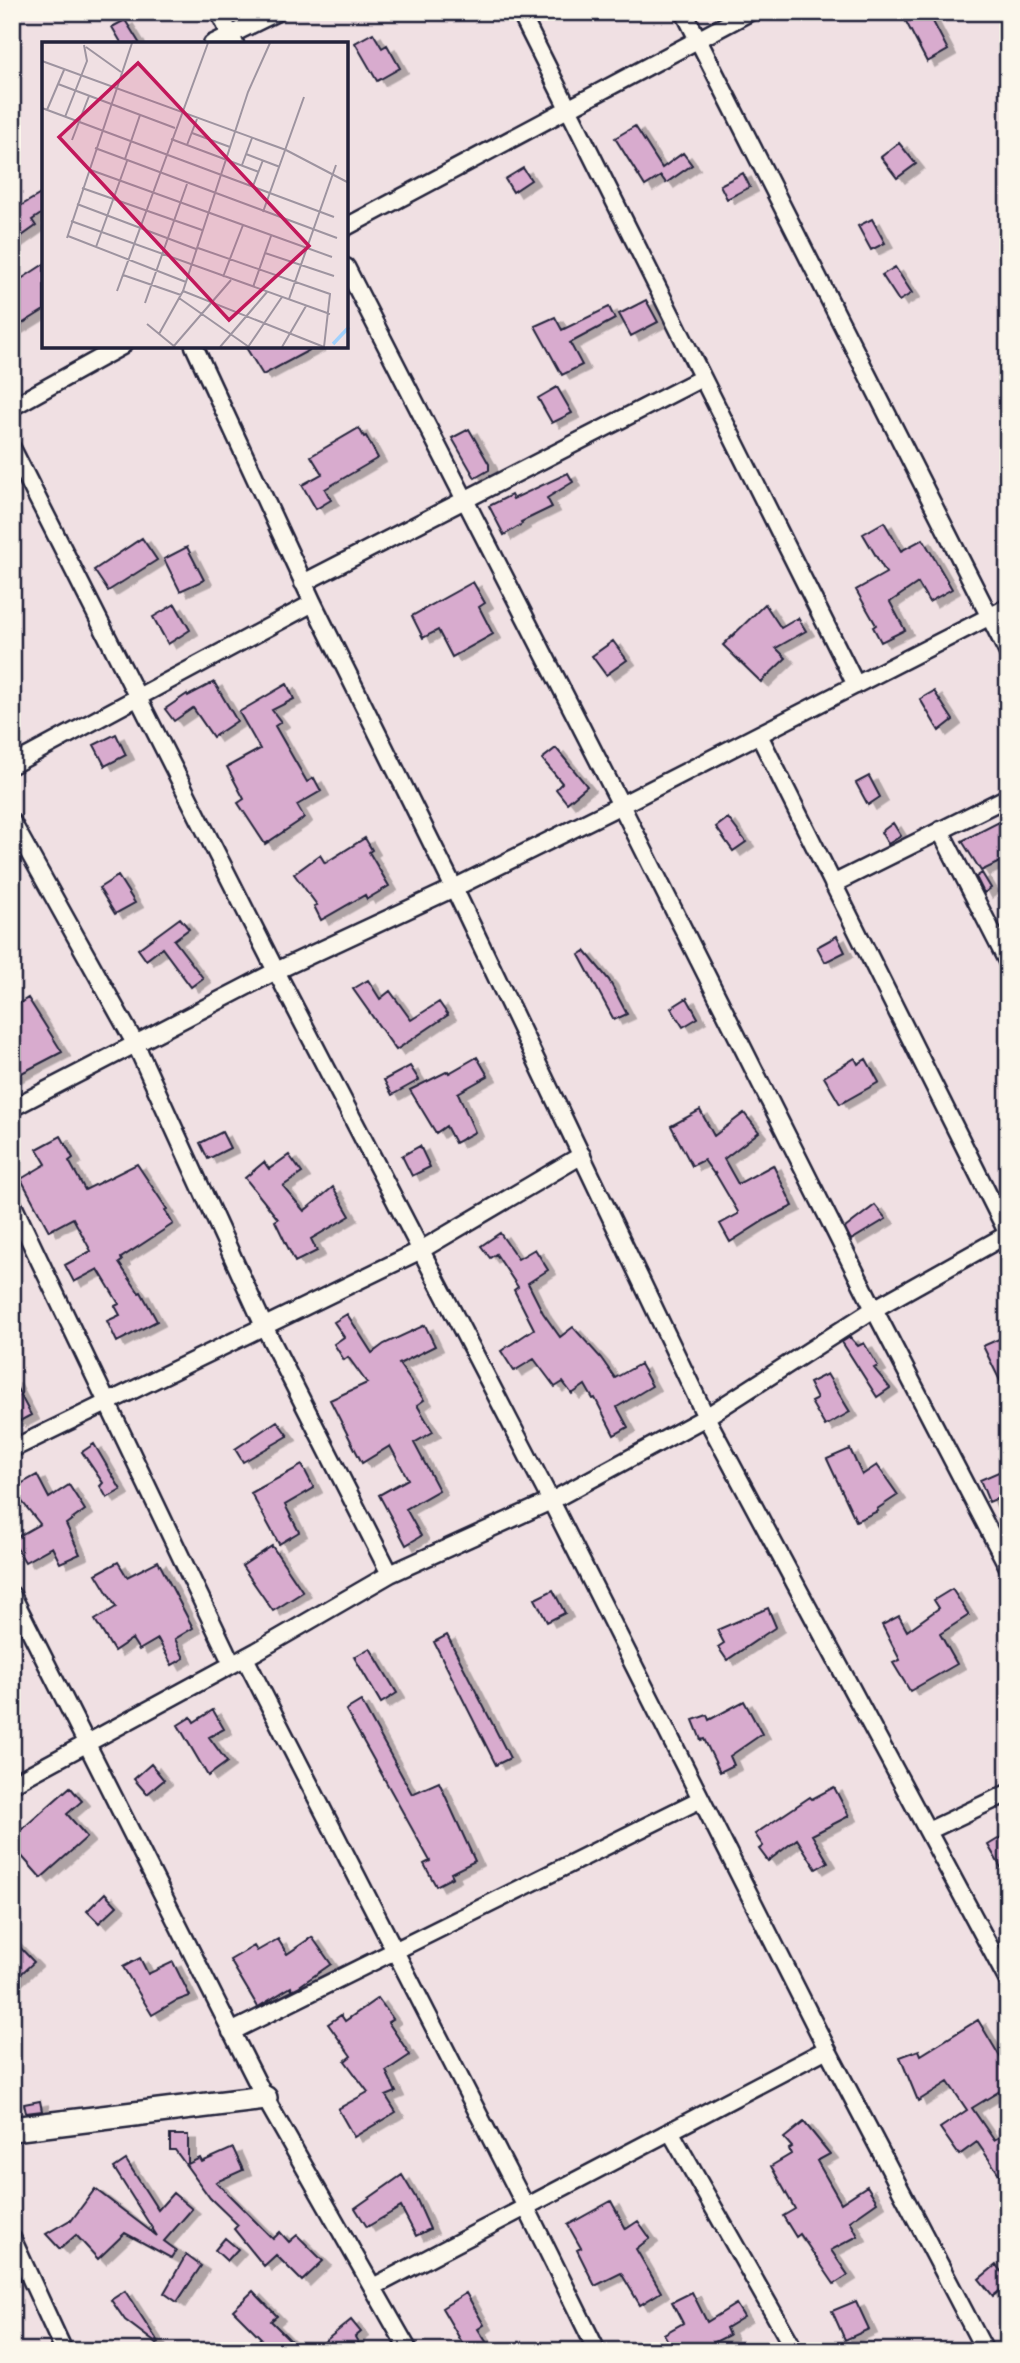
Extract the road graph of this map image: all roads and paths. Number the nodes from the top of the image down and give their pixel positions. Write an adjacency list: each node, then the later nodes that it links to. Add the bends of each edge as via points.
1 (219, 12): 6 (street)
2 (277, 12): 6 (street)
3 (520, 12): 8 (street)
4 (684, 12): 7 (street)
5 (750, 12): 7 (street)
6 (232, 39)
7 (698, 41): 8 (street); 20 (street)
8 (568, 110): 9 (street); 13 (street)
9 (348, 226)
10 (348, 271): 16 (street)
11 (118, 348): 14 (street)
12 (195, 348): 17 (street)
13 (702, 378): 16 (street); 22 (street)
14 (12, 407)
15 (12, 448): 23 (street)
16 (465, 500): 17 (street); 27 (street)
17 (303, 583): 18 (street)
18 (313, 603): 23 (street); 31 (street)
19 (1008, 607): 20 (street)
20 (989, 617): 21 (street); 22 (street)
21 (1008, 653)
22 (856, 685): 24 (street)
23 (138, 698): 25 (street); 33 (street)
24 (759, 735): 27 (street); 30 (street)
25 (12, 765)
26 (1008, 797): 29 (street)
27 (621, 805): 31 (street); 40 (street)
28 (12, 821): 34 (street)
29 (940, 830): 30 (street); 32 (street)
30 (833, 884): 38 (street)
31 (454, 888): 33 (street); 36 (street)
32 (1008, 963)
33 (276, 971): 34 (street); 39 (street)
34 (136, 1045): 35 (street); 41 (street)
35 (12, 1108)
36 (582, 1155): 39 (street); 43 (street)
37 (12, 1203): 42 (street)
38 (1008, 1234): 40 (street)
39 (421, 1250): 41 (street); 45 (street)
40 (874, 1309): 43 (street); 46 (street)
41 (264, 1326): 42 (street); 47 (street)
42 (107, 1403): 44 (street); 49 (street)
43 (706, 1417): 45 (street); 54 (street)
44 (12, 1449)
45 (551, 1502): 47 (street); 53 (street)
46 (1008, 1567)
47 (390, 1574): 49 (street)
48 (12, 1595): 50 (street)
49 (238, 1661): 50 (street); 55 (street)
50 (88, 1744): 51 (street); 57 (street)
51 (12, 1784)
52 (1008, 1793): 54 (street)
53 (701, 1800): 55 (street); 58 (street)
54 (928, 1831): 56 (street)
55 (395, 1951): 57 (street); 62 (street)
56 (1008, 1981)
57 (232, 2032): 59 (street)
58 (827, 2049): 61 (street); 69 (street)
59 (265, 2098): 60 (street); 64 (street)
60 (12, 2130)
61 (670, 2131): 62 (street); 68 (street)
62 (526, 2207): 64 (street); 67 (street)
63 (12, 2238): 65 (street)
64 (373, 2287): 66 (street)
65 (64, 2351)
66 (409, 2351)
67 (597, 2351)
68 (795, 2351)
69 (985, 2351)

